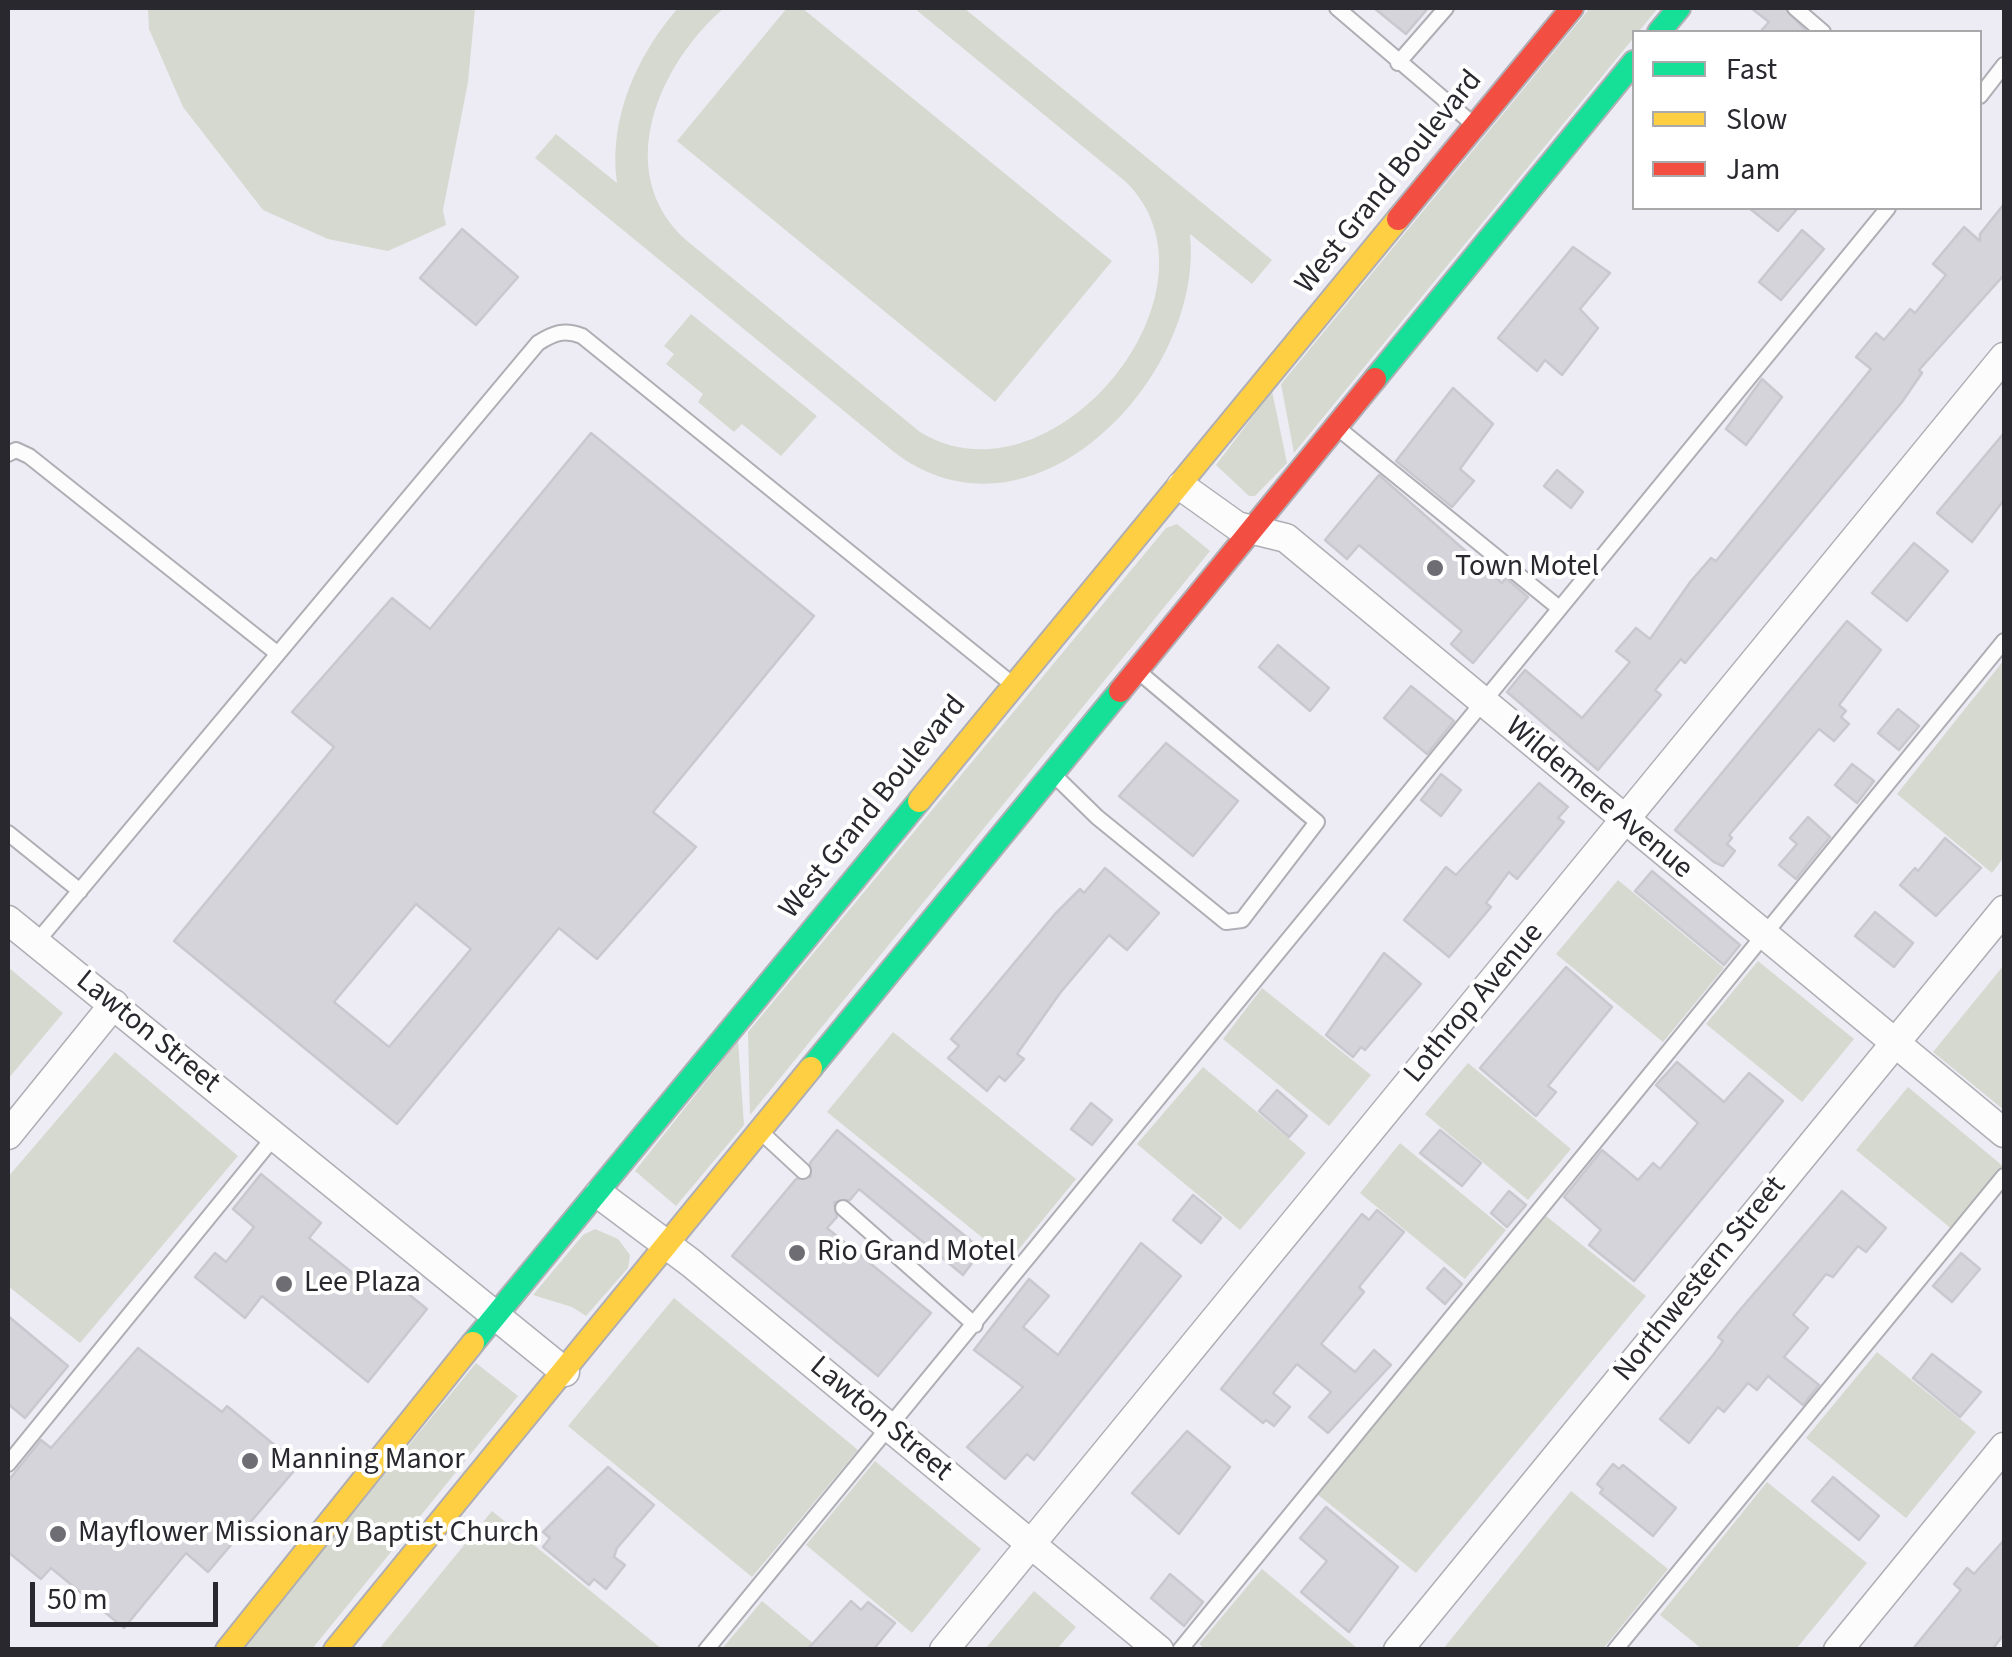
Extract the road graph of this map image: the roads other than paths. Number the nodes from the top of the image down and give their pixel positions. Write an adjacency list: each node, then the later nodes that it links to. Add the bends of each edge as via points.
1 (1337, 8): 8 (lane)
2 (1446, 8): 8 (lane)
3 (1572, 8): 12 (main road, West Grand Boulevard)
4 (1679, 8): 6 (main road)
5 (1795, 8): 7 (lane)
6 (1661, 30)
7 (1821, 30)
8 (1398, 63): 12 (lane)
9 (1632, 64): 15 (main road)
10 (2004, 66): 11 (lane)
11 (1982, 94)
12 (1475, 126): 17 (main road, West Grand Boulevard)
13 (1886, 210): 19 (lane)
14 (2004, 358): 26 (street, Lothrop Avenue)
15 (1335, 426): 18 (main road); 19 (lane)
16 (8, 454): 21 (lane, via 30,456)
17 (1181, 486): 18 (street, Wildemere Avenue); 23 (main road, West Grand Boulevard)
18 (1249, 530): 22 (main road); 24 (street, Wildemere Avenue, via 1286,538)
19 (1559, 608): 24 (lane)
20 (2004, 641): 31 (lane)
21 (278, 654): 23 (lane, via 538,343 568,331 666,402); 28 (lane)
22 (1135, 669): 25 (main road); 25 (lane, via 1317,822 1242,920 1226,922)
23 (1012, 684): 41 (main road, West Grand Boulevard)
24 (1481, 703): 26 (street, Wildemere Avenue); 45 (lane)
25 (1051, 772): 35 (main road)
26 (1626, 822): 31 (street, Wildemere Avenue); 50 (street, Lothrop Avenue)
27 (8, 833): 28 (lane)
28 (80, 891): 32 (lane)
29 (2004, 910): 34 (street, Northwestern Street)
30 (8, 920): 32 (street, Lawton Street)
31 (1762, 936): 34 (street, Wildemere Avenue); 56 (lane)
32 (36, 944): 33 (street, Lawton Street)
33 (114, 1004): 37 (street); 38 (street, Lawton Street)
34 (1895, 1043): 36 (street, Wildemere Avenue); 57 (street, Northwestern Street)
35 (759, 1130): 39 (lane); 43 (main road)
36 (2004, 1133)
37 (8, 1135)
38 (274, 1137): 44 (street, Lawton Street); 49 (lane)
39 (803, 1171)
40 (2004, 1176): 58 (lane)
41 (599, 1194): 43 (street, Lawton Street); 44 (main road, West Grand Boulevard)
42 (844, 1208): 45 (lane)
43 (664, 1246): 46 (main road); 47 (street, Lawton Street)
44 (494, 1317): 46 (street, Lawton Street); 51 (main road, West Grand Boulevard)
45 (975, 1325): 47 (lane)
46 (565, 1372): 52 (main road)
47 (890, 1428): 50 (street, Lawton Street); 53 (lane)
48 (2004, 1447): 59 (street)
49 (8, 1464)
50 (1030, 1544): 54 (street, Lothrop Avenue); 55 (street, Lawton Street)
51 (228, 1650)
52 (334, 1650)
53 (706, 1650)
54 (944, 1650)
55 (1159, 1650)
56 (1180, 1650)
57 (1398, 1650)
58 (1615, 1650)
59 (1838, 1650)

